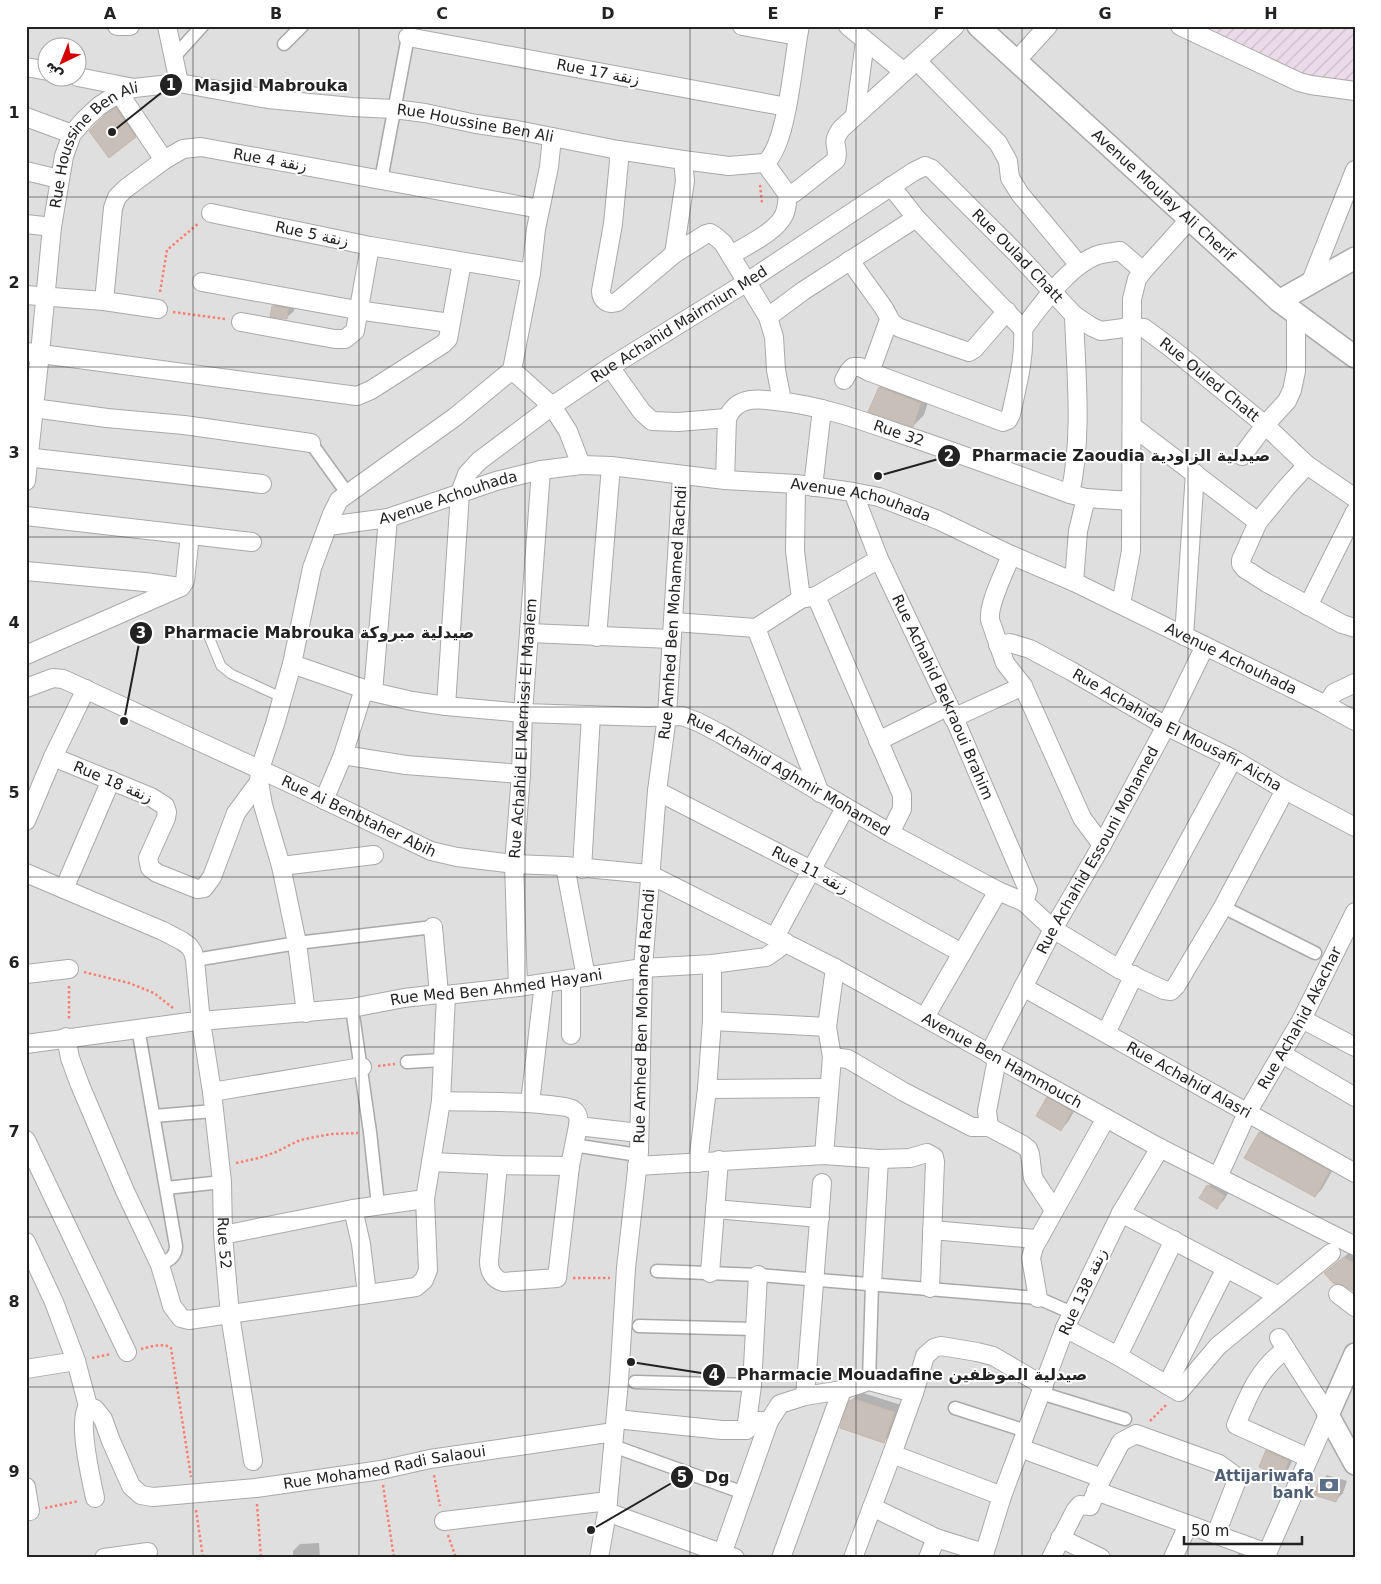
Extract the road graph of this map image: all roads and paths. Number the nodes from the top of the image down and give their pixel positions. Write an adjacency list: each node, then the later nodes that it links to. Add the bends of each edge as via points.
1 (117, 26): 2 (street)
2 (130, 26)
3 (167, 26): 16 (street)
4 (202, 26): 16 (street)
5 (302, 26): 15 (street)
6 (742, 26): 12 (street)
7 (848, 26): 14 (street)
8 (955, 26): 18 (street)
9 (978, 26): 17 (street, Avenue Moulay Ali Cherif)
10 (1048, 26): 17 (street)
11 (1180, 26): 22 (street, via 1299,82)
12 (799, 31): 23 (street)
13 (409, 32): 23 (street, Rue 17 زنقة); 24 (street)
14 (865, 41): 18 (street); 25 (street)
15 (284, 44)
16 (174, 56): 20 (street)
17 (1016, 62): 43 (street, Avenue Moulay Ali Cherif)
18 (910, 67): 25 (street); 52 (street, via 998,143 1008,161 1010,178 1020,194)
19 (88, 80): 21 (street)
20 (179, 83): 21 (street, Rue Houssine Ben Ali); 24 (street, Rue Houssine Ben Ali, via 268,99)
21 (126, 90): 27 (street, Rue Houssine Ben Ali, via 99,106); 30 (street)
22 (1355, 90)
23 (788, 107): 32 (street, via 774,153)
24 (394, 109): 28 (street, Rue Houssine Ben Ali); 37 (street)
25 (855, 116): 39 (street, via 835,136 836,160)
26 (26, 117): 27 (street)
27 (72, 134): 36 (street, Rue Houssine Ben Ali)
28 (552, 137): 29 (street, Rue Houssine Ben Ali); 40 (street)
29 (618, 150): 31 (street, Rue Houssine Ben Ali); 47 (street, via 620,161 613,224 601,290 604,300 617,302)
30 (164, 160): 37 (street, Rue 4 زنقة, via 183,149 201,147); 61 (street, Rue 4 زنقة, via 117,197 113,208)
31 (683, 160): 32 (street, Rue Houssine Ben Ali, via 729,166); 47 (street, via 685,180)
32 (765, 163): 39 (street)
33 (1355, 170): 57 (street)
34 (26, 171): 36 (street)
35 (913, 172): 38 (street, Rue Achahid Mairmiun Med); 58 (street, Rue Oulad Chatt, via 925,166 932,169)
36 (59, 179): 45 (street, Rue Houssine Ben Ali)
37 (380, 180): 40 (street, Rue 4 زنقة)
38 (891, 186): 42 (street); 56 (street, Rue Achahid Mairmiun Med)
39 (788, 196): 48 (street, via 778,224)
40 (540, 209): 54 (street)
41 (211, 212): 46 (street, Rue 5 زنقة); 63 (path, via 166,250)
42 (916, 218): 50 (street); 65 (street)
43 (1189, 220): 53 (street); 62 (street, Avenue Moulay Ali Cherif)
44 (26, 224): 45 (street)
45 (52, 227): 60 (street, Rue Houssine Ben Ali)
46 (370, 246): 51 (street, Rue 5 زنقة); 64 (street)
47 (674, 254): 48 (street, via 701,236 710,234 718,238)
48 (731, 255): 56 (street)
49 (1355, 258): 57 (street)
50 (850, 260): 67 (street); 68 (street, via 883,306)
51 (462, 262): 54 (street, Rue 5 زنقة); 70 (street)
52 (1079, 265): 53 (street, via 1100,254 1120,252); 58 (street)
53 (1143, 271): 71 (street, via 1134,288)
54 (531, 273): 76 (street)
55 (202, 282): 64 (street)
56 (747, 282): 67 (street); 75 (street, Rue Achahid Mairmiun Med)
57 (1310, 284): 62 (street)
58 (1051, 292): 66 (street, Rue Oulad Chatt); 72 (street)
59 (26, 295): 60 (street)
60 (45, 297): 61 (street); 73 (street, Rue Houssine Ben Ali)
61 (104, 301): 63 (street)
62 (1288, 308): 74 (street, Avenue Moulay Ali Cherif); 84 (street, via 1295,381 1287,401)
63 (158, 309): 69 (path)
64 (357, 310): 69 (street, via 355,331 339,340); 70 (street)
65 (1007, 311): 68 (street, via 969,352 900,328); 72 (street)
66 (1074, 315): 71 (street, Rue Oulad Chatt, via 1101,332); 102 (street, via 1077,445 1073,478)
67 (768, 317): 79 (street)
68 (889, 320): 77 (street)
69 (241, 322)
70 (450, 322): 73 (street, via 449,336 443,344 372,390 357,396)
71 (1131, 327): 84 (street, Rue Ouled Chatt, via 1144,328); 85 (street)
72 (1024, 329): 77 (street, via 1023,356 1011,414 1003,422)
73 (33, 352): 81 (street, Rue Houssine Ben Ali)
74 (1354, 356)
75 (610, 367): 80 (street, Rue Achahid Mairmiun Med); 83 (street, via 652,421)
76 (512, 370): 80 (street); 100 (street, via 455,417)
77 (870, 372): 78 (street, via 853,367)
78 (844, 380)
79 (782, 401): 82 (street, Rue 32); 83 (street, Rue 32, via 762,399 743,402 734,407)
80 (552, 406): 89 (street, via 568,431); 101 (street, Rue Achahid Mairmiun Med, via 479,461 467,474)
81 (30, 407): 86 (street); 88 (street, Rue Houssine Ben Ali)
82 (822, 409): 98 (street); 102 (street, Rue 32)
83 (727, 418): 95 (street)
84 (1264, 425): 87 (street); 90 (street, Rue Ouled Chatt)
85 (1132, 426): 93 (street); 104 (street)
86 (311, 443): 100 (street)
87 (1242, 456)
88 (27, 457): 96 (street, Rue Houssine Ben Ali); 97 (street)
89 (581, 465): 91 (street, Avenue Achouhada); 92 (street, Avenue Achouhada)
90 (1307, 465): 103 (street, Rue Ouled Chatt); 108 (street)
91 (611, 466): 94 (street, Avenue Achouhada); 126 (street)
92 (541, 470): 101 (street, Avenue Achouhada); 124 (street, Rue Achahid El Mernissi El Maalem)
93 (1195, 473): 108 (street); 125 (street)
94 (682, 475): 95 (street, Avenue Achouhada); 122 (street, Rue Amhed Ben Mohamed Rachdi)
95 (725, 480): 98 (street, Avenue Achouhada)
96 (26, 481)
97 (262, 484)
98 (805, 485): 99 (street, Avenue Achouhada); 117 (street, via 794,545)
99 (853, 492): 112 (street, Avenue Achouhada, via 879,497 938,520); 113 (street, Rue Achahid Bekraoui Brahim)
100 (347, 493): 109 (street, via 334,508)
101 (460, 493): 107 (street, Avenue Achouhada); 137 (street)
102 (1078, 496): 104 (street, Rue 32); 115 (street)
103 (1355, 498)
104 (1131, 501): 118 (street, via 1131,551)
105 (1355, 512): 119 (street)
106 (26, 516): 110 (street)
107 (388, 518): 109 (street, Avenue Achouhada); 135 (street)
108 (1258, 522): 119 (street, via 1241,564 1250,573)
109 (328, 526): 130 (street, via 312,568)
110 (190, 535): 111 (street); 116 (street, via 185,581)
111 (252, 542)
112 (1011, 555): 115 (street, Avenue Achouhada); 127 (street, via 989,613)
113 (879, 559): 117 (street); 139 (street, Rue Achahid Bekraoui Brahim)
114 (26, 571): 116 (street)
115 (1074, 582): 118 (street, Avenue Achouhada)
116 (181, 587): 129 (street)
117 (808, 597): 120 (street); 145 (street)
118 (1121, 604): 125 (street, Avenue Achouhada)
119 (1308, 606): 121 (street)
120 (756, 628): 122 (street); 154 (street)
121 (1355, 628)
122 (673, 631): 126 (street); 142 (street, Rue Amhed Ben Mohamed Rachdi)
123 (207, 632): 136 (lane, via 226,670)
124 (529, 633): 126 (street); 140 (street, Rue Achahid El Mernissi El Maalem)
125 (1184, 636): 128 (street, Avenue Achouhada)
126 (597, 637)
127 (998, 646): 132 (street, via 1005,663); 144 (street, Rue Achahida El Mousafir Aicha, via 1010,643 1030,648)
128 (1204, 646): 138 (street, Avenue Achouhada); 144 (street, Rue Achahid Essouni Mohamed)
129 (26, 655)
130 (292, 664): 135 (street, Rue Achahid Aghmir Mohamed); 136 (street)
131 (1355, 683): 138 (street, via 1334,693)
132 (1023, 686): 139 (street); 160 (street, via 1082,818)
133 (26, 688): 134 (street, Rue Ai Benbtaher Abih, via 58,678)
134 (86, 689): 147 (street); 150 (street, Rue Ai Benbtaher Abih)
135 (369, 691): 137 (street, Rue Achahid Aghmir Mohamed); 146 (street)
136 (283, 698): 150 (street)
137 (446, 706): 140 (street, Rue Achahid Aghmir Mohamed)
138 (1326, 706): 143 (street, Avenue Achouhada)
139 (951, 712): 145 (street); 170 (street, Rue Achahid Bekraoui Brahim, via 1028,890)
140 (523, 713): 141 (street, Rue Achahid Aghmir Mohamed); 149 (street, Rue Achahid El Mernissi El Maalem)
141 (591, 715): 142 (street, Rue Achahid Aghmir Mohamed); 164 (street)
142 (667, 716): 153 (street, Rue Amhed Ben Mohamed Rachdi); 154 (street, Rue Achahid Aghmir Mohamed, via 682,716 698,722)
143 (1355, 721)
144 (1166, 726): 148 (street, Rue Achahida El Mousafir Aicha); 160 (street, Rue Achahid Essouni Mohamed)
145 (878, 740): 159 (street, via 903,801)
146 (342, 755): 149 (street, via 406,765); 155 (street)
147 (53, 757): 151 (street, Rue 18 زنقة); 157 (street)
148 (1233, 759): 152 (street, Rue Achahida El Mousafir Aicha); 184 (street)
149 (521, 774): 162 (street, Rue Achahid El Mernissi El Maalem)
150 (259, 775): 151 (street, Rue 18 زنقة, via 234,818 212,877 204,888 197,889 150,868 148,858 166,818 166,806); 155 (street, Rue Ai Benbtaher Abih); 163 (street, via 263,805)
151 (111, 780): 168 (street)
152 (1284, 790): 158 (street, Rue Achahida El Mousafir Aicha); 171 (street)
153 (657, 791): 165 (street, Rue 11 زنقة); 167 (street, Rue Amhed Ben Mohamed Rachdi)
154 (820, 794): 156 (street, Rue Achahid Aghmir Mohamed)
155 (324, 800): 162 (street, Rue Ai Benbtaher Abih, via 431,851)
156 (845, 808): 159 (street, Rue Achahid Aghmir Mohamed); 165 (street)
157 (28, 814)
158 (1355, 827)
159 (890, 833): 169 (street, Rue Achahid Aghmir Mohamed)
160 (1102, 845): 174 (street, Rue Achahid Essouni Mohamed)
161 (374, 855): 163 (street)
162 (514, 864): 164 (street, Rue Ai Benbtaher Abih); 188 (street, Rue Achahid El Mernissi El Maalem)
163 (281, 866): 176 (street)
164 (573, 867): 167 (street, Rue Ai Benbtaher Abih); 186 (street)
165 (811, 870): 175 (street); 178 (street, Rue 11 زنقة)
166 (26, 873): 168 (street)
167 (649, 874): 175 (street, Avenue Ben Hammouch); 181 (street, Rue Amhed Ben Mohamed Rachdi)
168 (64, 889): 179 (street, via 182,941 193,952)
169 (998, 891): 170 (street, Rue Achahid Aghmir Mohamed); 178 (street)
170 (1024, 902): 174 (street, Rue Achahid Aghmir Mohamed)
171 (1223, 907): 177 (street); 184 (street, Rue Achahid Aghmir Mohamed, via 1171,991)
172 (1355, 912): 194 (street, Rue Achahid Akachar)
173 (433, 927): 176 (street); 190 (street)
174 (1053, 930): 184 (street, Rue Achahid Aghmir Mohamed); 189 (street, Rue Achahid Essouni Mohamed)
175 (780, 939): 180 (street, Rue Med Ben Ahmed Hayani, via 778,949 766,957); 182 (street, Avenue Ben Hammouch)
176 (297, 943): 179 (street); 192 (street)
177 (1316, 953)
178 (962, 954): 193 (street)
179 (195, 960): 196 (street, Rue 52)
180 (712, 964): 181 (street, Rue Med Ben Ahmed Hayani); 195 (street)
181 (643, 968): 186 (street, Rue Med Ben Ahmed Hayani); 223 (street, Rue Amhed Ben Mohamed Rachdi)
182 (836, 968): 193 (street, Avenue Ben Hammouch); 197 (street)
183 (69, 969): 185 (street); 196 (path, via 109,977 154,993); 201 (path)
184 (1127, 972): 199 (street)
185 (26, 974)
186 (579, 979): 187 (street, Rue Med Ben Ahmed Hayani); 200 (street)
187 (544, 983): 188 (street, Rue Med Ben Ahmed Hayani); 215 (street)
188 (518, 987): 190 (street, Rue Med Ben Ahmed Hayani)
189 (1022, 987): 199 (street, Rue Achahid Alasri); 205 (street, Rue Achahid Essouni Mohamed)
190 (442, 994): 191 (street, Rue Med Ben Ahmed Hayani); 207 (street)
191 (352, 1008): 192 (street, Rue Med Ben Ahmed Hayani); 209 (street)
192 (306, 1013): 196 (street, Rue Med Ben Ahmed Hayani)
193 (925, 1017): 205 (street, Avenue Ben Hammouch)
194 (1302, 1019): 203 (street); 204 (street, Rue Achahid Akachar)
195 (712, 1021): 197 (street); 211 (street)
196 (195, 1022): 198 (street, Rue Med Ben Ahmed Hayani); 212 (street, Rue 52)
197 (827, 1027): 206 (street)
198 (138, 1028): 201 (street, Rue Med Ben Ahmed Hayani); 218 (street)
199 (1106, 1033): 217 (street, Rue Achahid Alasri)
200 (571, 1035)
201 (68, 1037): 202 (street, Rue Med Ben Ahmed Hayani); 255 (street, via 70,1058 80,1086)
202 (26, 1044)
203 (1355, 1048)
204 (1282, 1054): 213 (street); 217 (street, Rue Achahid Akachar)
205 (993, 1056): 219 (street, Avenue Ben Hammouch); 221 (street, Rue Achahid Essouni Mohamed, via 987,1111)
206 (832, 1058): 210 (street); 221 (street, via 848,1058 972,1128)
207 (442, 1060): 208 (street); 214 (street)
208 (407, 1062): 209 (path)
209 (362, 1068): 212 (street); 222 (street)
210 (828, 1088): 211 (street); 227 (street)
211 (707, 1089): 232 (street)
212 (212, 1092): 216 (street, Rue 52)
213 (1355, 1097)
214 (441, 1101): 215 (street); 231 (street)
215 (530, 1103): 220 (street, via 572,1109 578,1116)
216 (214, 1111): 218 (street); 236 (street, Rue 52)
217 (1247, 1113): 235 (street, Rue Achahid Alasri); 238 (street, Rue Achahid Akachar)
218 (154, 1116): 240 (street)
219 (1106, 1118): 226 (street, Avenue Ben Hammouch); 245 (street)
220 (578, 1126): 223 (street); 225 (street)
221 (989, 1128): 245 (street, via 1028,1149 1034,1178)
222 (370, 1132): 236 (path, via 300,1140); 242 (street)
223 (639, 1133): 229 (street, Rue Amhed Ben Mohamed Rachdi)
224 (26, 1140): 237 (street)
225 (573, 1146): 229 (street); 234 (street)
226 (1160, 1148): 238 (street, Avenue Ben Hammouch); 246 (street, Rue 138 زنقة)
227 (824, 1155): 228 (street); 230 (street)
228 (879, 1159): 248 (street, via 910,1158 928,1153 934,1156); 263 (street)
229 (637, 1160): 232 (street); 261 (street, Rue Amhed Ben Mohamed Rachdi)
230 (719, 1160): 232 (street); 244 (street)
231 (431, 1162): 233 (street); 241 (street)
232 (698, 1163)
233 (498, 1165): 234 (street); 260 (street, via 489,1266 493,1276 500,1282)
234 (570, 1166): 260 (street)
235 (1355, 1173)
236 (221, 1174): 240 (street); 249 (street, Rue 52)
237 (34, 1176): 275 (street)
238 (1218, 1177): 253 (street, Avenue Ben Hammouch)
239 (822, 1182): 247 (street)
240 (166, 1188): 255 (street, via 176,1252)
241 (425, 1199): 242 (street); 265 (street, via 428,1270 424,1280 416,1287)
242 (378, 1205): 243 (street)
243 (353, 1209): 249 (street); 265 (street)
244 (715, 1209): 247 (street); 258 (street)
245 (1054, 1210): 250 (street)
246 (1121, 1213): 251 (street); 271 (street, Rue 138 زنقة)
247 (820, 1218): 262 (street)
248 (932, 1230): 250 (street); 264 (street)
249 (223, 1235): 270 (street, Rue 52)
250 (1036, 1239): 268 (street, via 1031,1258)
251 (1174, 1240): 256 (street); 277 (street)
252 (26, 1242): 278 (street, via 54,1302)
253 (1355, 1246)
254 (1331, 1253): 267 (street)
255 (160, 1265): 270 (street, via 172,1306 181,1318)
256 (1226, 1268): 267 (street); 283 (street)
257 (657, 1271): 258 (street)
258 (710, 1273): 259 (street)
259 (758, 1275): 262 (street); 273 (street)
260 (557, 1278): 261 (path)
261 (625, 1278): 295 (street, Rue Amhed Ben Mohamed Rachdi)
262 (814, 1281): 263 (street); 287 (street)
263 (872, 1284): 264 (street); 280 (street)
264 (930, 1288): 268 (street)
265 (368, 1294): 270 (street)
266 (1338, 1294): 269 (street)
267 (1279, 1296): 283 (street)
268 (1038, 1298): 271 (street)
269 (1355, 1307)
270 (230, 1315): 300 (street, Rue 52)
271 (1068, 1320): 277 (street); 285 (street, Rue 138 زنقة)
272 (638, 1326): 273 (street)
273 (754, 1328): 282 (street)
274 (169, 1346): 306 (path)
275 (127, 1352)
276 (1355, 1354): 290 (street)
277 (1118, 1356): 283 (street)
278 (76, 1361): 279 (street); 288 (street)
279 (26, 1369)
280 (869, 1381): 284 (street); 286 (street)
281 (635, 1382): 282 (street)
282 (752, 1385): 293 (street)
283 (1173, 1388): 296 (path)
284 (842, 1390): 287 (street); 327 (street)
285 (1042, 1390): 286 (street, via 993,1356 941,1346 925,1356); 291 (street); 294 (street, Rue 138 زنقة)
286 (914, 1393): 298 (street)
287 (805, 1396): 292 (street, via 780,1404)
288 (88, 1406): 306 (street, Rue Mohamed Radi Salaoui, via 103,1419 135,1491 154,1497); 309 (street, via 84,1412 84,1426)
289 (955, 1408): 294 (street)
290 (1328, 1415): 299 (street); 299 (street, via 1282,1343 1257,1378 1236,1425); 301 (street)
291 (1125, 1419)
292 (769, 1421): 293 (street, via 758,1421); 307 (street)
293 (746, 1430): 295 (street)
294 (1026, 1431): 297 (street, Rue 138 زنقة)
295 (614, 1432): 302 (street, Rue Mohamed Radi Salaoui, via 430,1458); 307 (street, Rue Mohamed Radi Salaoui); 310 (street, Rue Amhed Ben Mohamed Rachdi)
296 (1136, 1434): 303 (street, via 1120,1442); 315 (street, via 1220,1464 1237,1477)
297 (1020, 1448): 303 (street); 308 (street, Rue 138 زنقة)
298 (892, 1454): 308 (street); 311 (street)
299 (1309, 1458): 321 (street)
300 (253, 1462)
301 (1353, 1462)
302 (381, 1470): 305 (street, Rue Mohamed Radi Salaoui); 325 (path)
303 (1099, 1484): 314 (street); 317 (street, via 1090,1506 1080,1505)
304 (26, 1487): 312 (street)
305 (256, 1488): 306 (street, Rue Mohamed Radi Salaoui); 324 (path)
306 (194, 1493): 323 (path)
307 (744, 1493): 320 (street)
308 (1002, 1496): 319 (street, Rue 138 زنقة)
309 (95, 1498): 312 (path)
310 (608, 1506): 313 (street); 320 (street); 326 (street, Rue Amhed Ben Mohamed Rachdi)
311 (872, 1507): 316 (street); 328 (street)
312 (30, 1511)
313 (444, 1521)
314 (1188, 1525): 315 (street); 332 (street)
315 (1216, 1534): 321 (street)
316 (936, 1538): 319 (street); 329 (street)
317 (1060, 1538): 330 (street); 331 (street)
318 (148, 1552): 322 (street)
319 (983, 1555)
320 (724, 1556)
321 (1266, 1556)
322 (104, 1558)
323 (203, 1558)
324 (261, 1558)
325 (394, 1558)
326 (599, 1558)
327 (781, 1558)
328 (853, 1558)
329 (928, 1558)
330 (1051, 1558)
331 (1101, 1558)
332 (1173, 1558)

